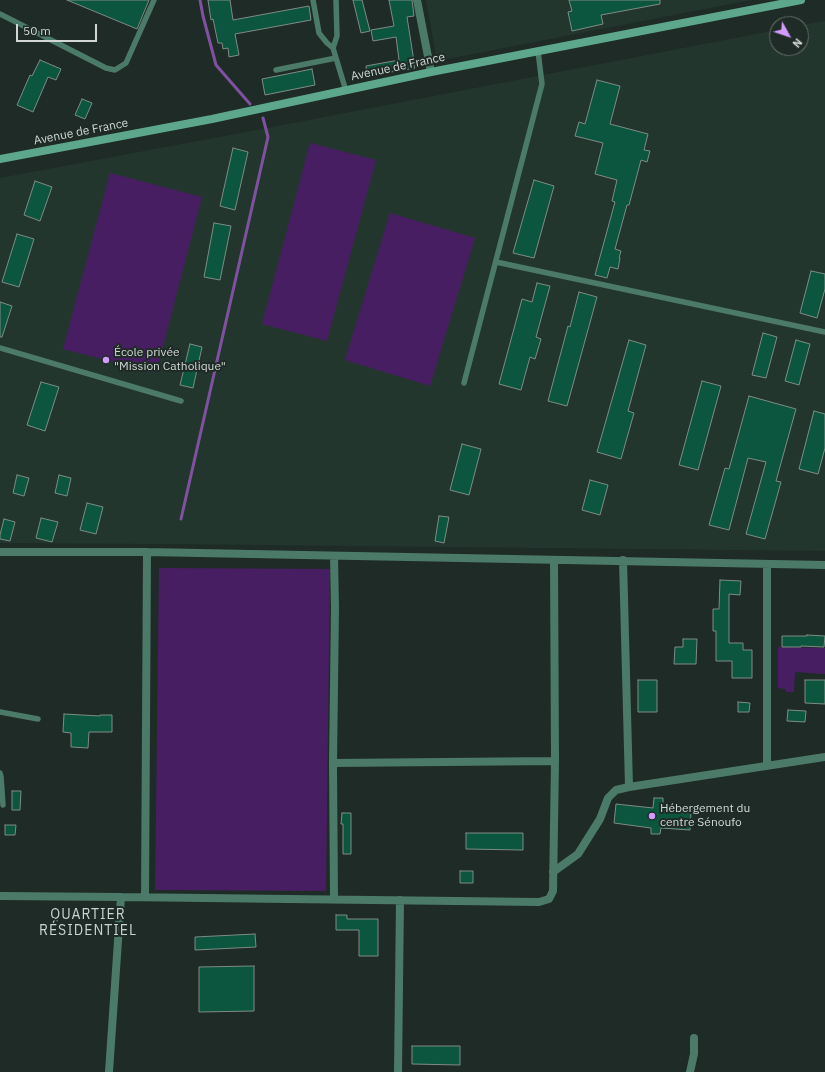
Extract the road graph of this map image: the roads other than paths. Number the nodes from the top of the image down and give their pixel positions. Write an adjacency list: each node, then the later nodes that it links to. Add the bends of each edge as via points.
1 (154, 0): 6 (lane, via 126,63 116,70 106,68)
2 (313, 0): 7 (lane, via 320,33)
3 (336, 0): 7 (lane, via 337,36)
4 (417, 0): 11 (street)
5 (801, 0): 8 (main road, Avenue de France)
6 (0, 14)
7 (333, 48): 9 (lane)
8 (538, 51): 11 (main road, Avenue de France); 14 (lane, via 542,84)
9 (336, 58): 10 (lane); 12 (lane)
10 (276, 70)
11 (431, 72): 12 (main road, Avenue de France)
12 (346, 91): 13 (main road, Avenue de France)
13 (0, 159)
14 (496, 262): 15 (lane); 17 (lane)
15 (825, 332)
16 (0, 348): 18 (lane)
17 (464, 383)
18 (181, 400)
19 (0, 552): 20 (street)
20 (147, 552): 21 (street); 38 (street)
21 (334, 556): 22 (street); 30 (street)
22 (554, 560): 23 (street); 29 (street)
23 (623, 560): 24 (street); 33 (street)
24 (767, 564): 25 (street); 31 (street)
25 (825, 565)
26 (0, 712): 27 (lane)
27 (38, 719)
28 (825, 757): 31 (street)
29 (555, 761): 30 (street); 35 (street)
30 (333, 763): 39 (street)
31 (768, 766): 33 (street)
32 (0, 773): 34 (lane)
33 (629, 787): 35 (street, via 616,790 608,798 600,819 578,854)
34 (3, 805)
35 (554, 872): 40 (street, via 552,895 539,902)
36 (0, 896): 37 (street)
37 (121, 897): 38 (street); 42 (street)
38 (146, 897): 39 (street)
39 (334, 899): 40 (street)
40 (400, 900): 43 (street)
41 (694, 1038): 44 (street)
42 (109, 1072)
43 (398, 1072)
44 (690, 1072)

